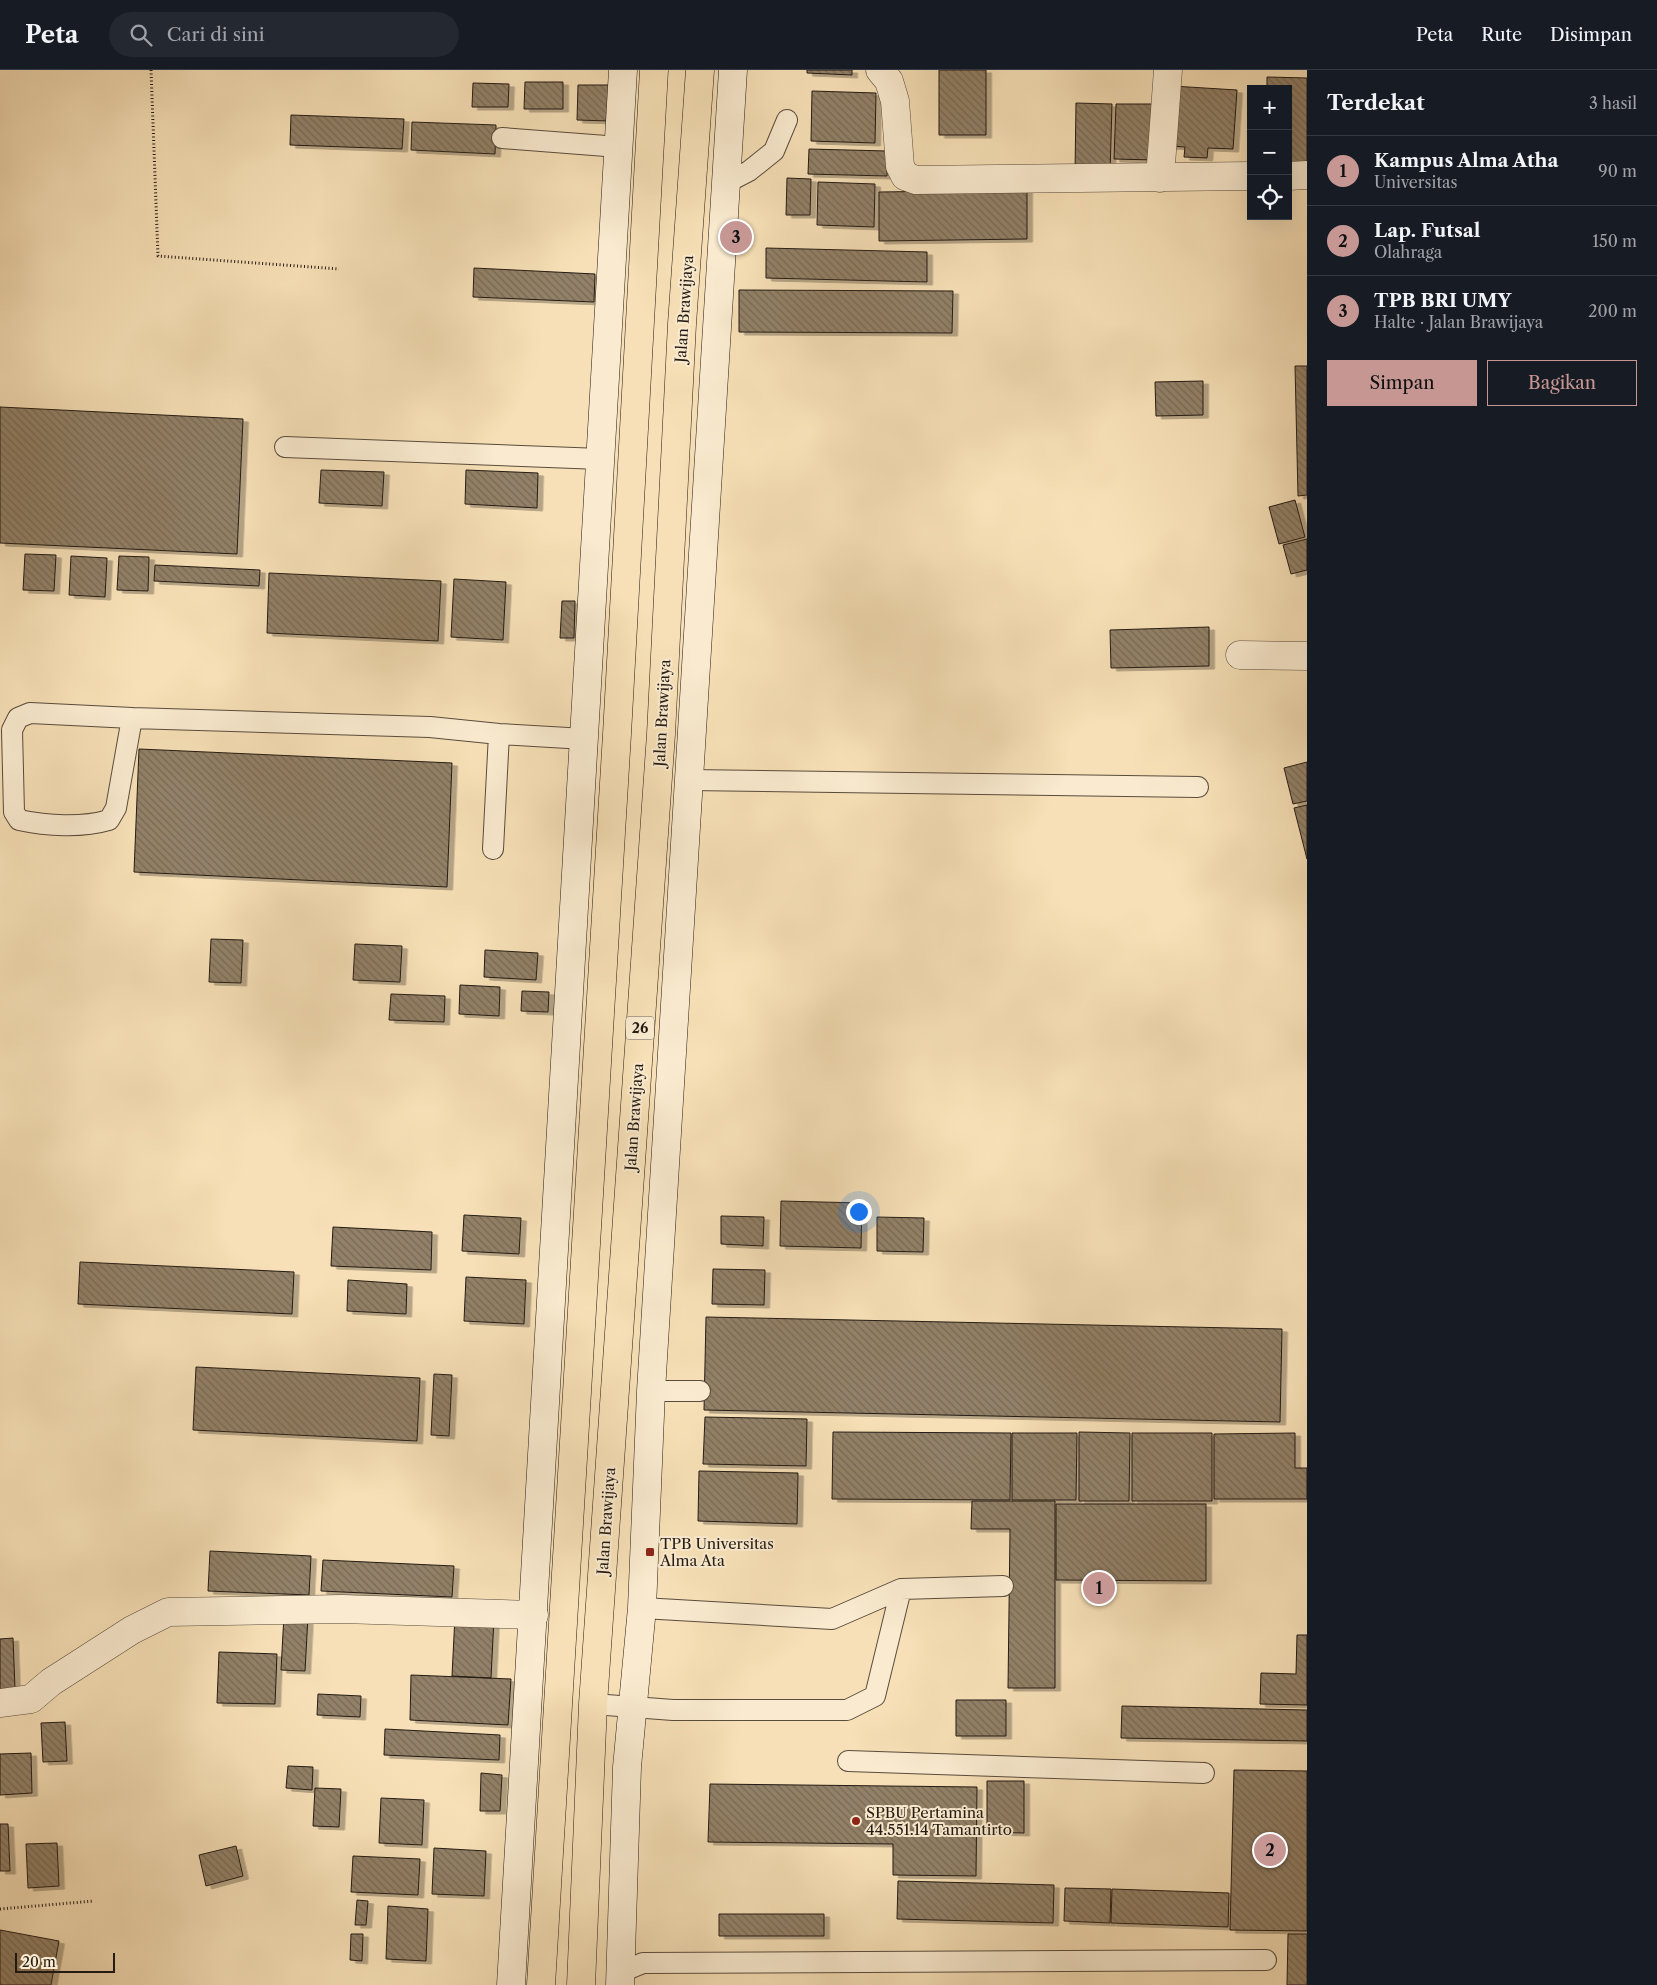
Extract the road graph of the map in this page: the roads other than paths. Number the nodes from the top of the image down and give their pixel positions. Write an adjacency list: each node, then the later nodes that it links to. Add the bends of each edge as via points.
1 (623, 70): 9 (street)
2 (654, 70): 21 (highway)
3 (700, 70): 22 (highway, Jalan Brawijaya / 26, via 682,324)
4 (733, 70): 14 (street)
5 (880, 70): 13 (street, via 895,101 900,166 905,176 916,180)
6 (1168, 70): 13 (street)
7 (787, 120): 14 (lane, via 774,151 749,172)
8 (502, 138): 9 (lane)
9 (619, 147): 16 (street)
10 (1307, 175): 12 (street)
11 (1247, 176): 13 (street)
12 (1292, 176)
13 (1160, 178)
14 (726, 183): 24 (street)
15 (285, 447): 16 (lane)
16 (601, 459): 23 (street)
17 (1240, 654): 18 (street)
18 (1307, 656)
19 (132, 718): 19 (lane, via 30,713 18,718 12,730 14,812 19,820 35,824 94,825 109,820 116,808); 20 (lane, via 430,726)
20 (499, 734): 23 (lane); 26 (lane)
21 (617, 734): 22 (highway); 41 (highway)
22 (661, 734): 34 (highway, Jalan Brawijaya / 26)
23 (585, 739): 32 (street)
24 (689, 780): 25 (lane); 27 (street)
25 (1198, 787)
26 (493, 850)
27 (651, 1391): 28 (lane); 31 (street)
28 (700, 1391)
29 (1003, 1586): 30 (lane)
30 (901, 1589): 31 (lane, via 832,1620); 35 (lane, via 875,1696 847,1710)
31 (642, 1608): 35 (street)
32 (534, 1615): 33 (street, via 342,1609 168,1612 132,1630 50,1682 31,1699); 40 (street)
33 (0, 1703)
34 (593, 1704): 35 (lane); 42 (highway, Jalan Brawijaya / 26)
35 (633, 1707): 39 (street, via 627,1767)
36 (848, 1761): 37 (lane)
37 (1204, 1773)
38 (1266, 1960): 39 (lane, via 643,1963)
39 (620, 1978)
40 (511, 1985)
41 (541, 1985)
42 (581, 1985)

